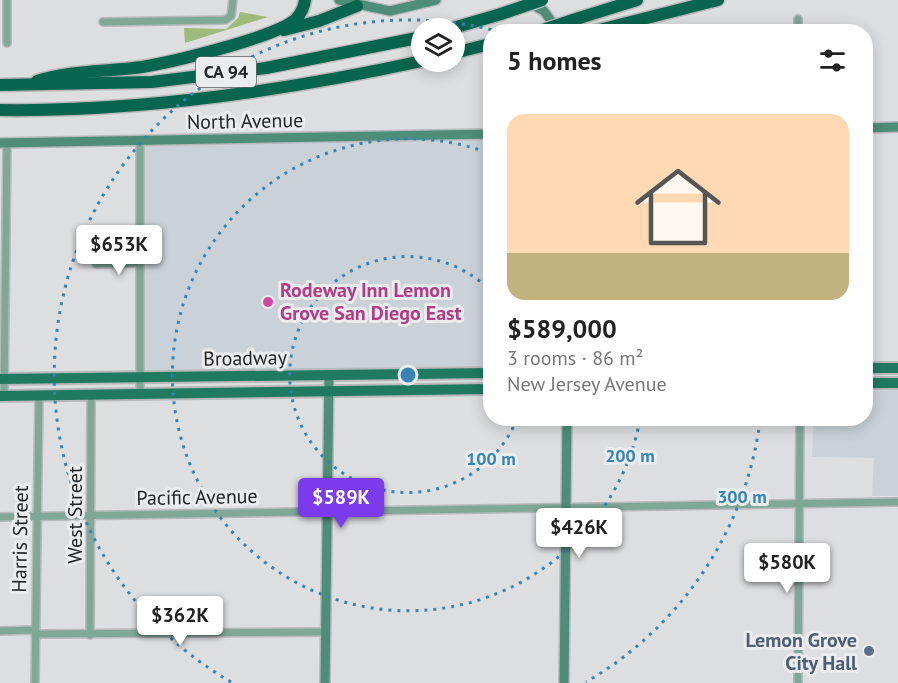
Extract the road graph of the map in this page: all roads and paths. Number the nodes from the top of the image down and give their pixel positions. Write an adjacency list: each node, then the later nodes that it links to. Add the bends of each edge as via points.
1 (7, 0): 20 (street)
2 (233, 0): 12 (street, via 231,16 225,20)
3 (304, 0): 18 (highway, via 301,14 293,21)
4 (339, 0): 10 (street)
5 (436, 0): 10 (street, via 390,11)
6 (524, 0): 14 (street, via 544,11)
7 (542, 0): 13 (highway, bridge)
8 (637, 0): 15 (highway, bridge)
9 (718, 0): 16 (highway)
10 (358, 3): 18 (highway, via 319,21)
11 (798, 19): 17 (street)
12 (103, 22)
13 (465, 24)
14 (553, 24)
15 (561, 24)
16 (623, 24)
17 (798, 24)
18 (258, 37): 24 (highway, via 143,66 60,74)
19 (411, 39): 24 (highway, CA 94, via 277,66 152,82)
20 (6, 43)
21 (483, 46): 22 (highway)
22 (465, 50)
23 (411, 63): 26 (highway, CA 94, via 334,80 203,98)
24 (27, 84): 25 (highway, CA 94)
25 (0, 85)
26 (0, 110)
27 (898, 127): 28 (street)
28 (873, 128)
29 (483, 134): 30 (street, North Avenue)
30 (140, 141): 31 (street, North Avenue); 32 (street)
31 (3, 143): 39 (street)
32 (140, 263): 33 (street); 38 (street)
33 (96, 264)
34 (873, 368): 35 (main road)
35 (898, 368)
36 (483, 373): 37 (main road, Broadway)
37 (329, 375): 38 (main road, Broadway); 43 (street)
38 (140, 378): 39 (main road, Broadway); 44 (street)
39 (2, 379): 45 (street)
40 (898, 382): 41 (main road)
41 (873, 383)
42 (483, 389): 43 (main road, Broadway)
43 (329, 392): 44 (main road, Broadway); 53 (street)
44 (140, 395): 47 (main road, Broadway)
45 (2, 396): 46 (main road, Broadway)
46 (39, 396): 47 (main road, Broadway); 56 (street, Harris Street)
47 (92, 396): 54 (street, West Street)
48 (567, 426): 52 (street)
49 (800, 426): 51 (street)
50 (898, 502): 51 (street, Pacific Avenue)
51 (800, 505): 52 (street, Pacific Avenue); 64 (street)
52 (566, 508): 53 (street, Pacific Avenue); 63 (street)
53 (327, 510): 54 (street, Pacific Avenue); 59 (street)
54 (91, 516): 56 (street, Pacific Avenue); 60 (street, West Street)
55 (0, 517): 56 (street, Pacific Avenue)
56 (36, 517): 58 (street, Harris Street)
57 (0, 631): 58 (street)
58 (35, 632): 60 (street); 61 (street, Harris Street)
59 (326, 632): 60 (street); 62 (street)
60 (90, 634)
61 (35, 683)
62 (325, 683)
63 (564, 683)
64 (798, 683)

